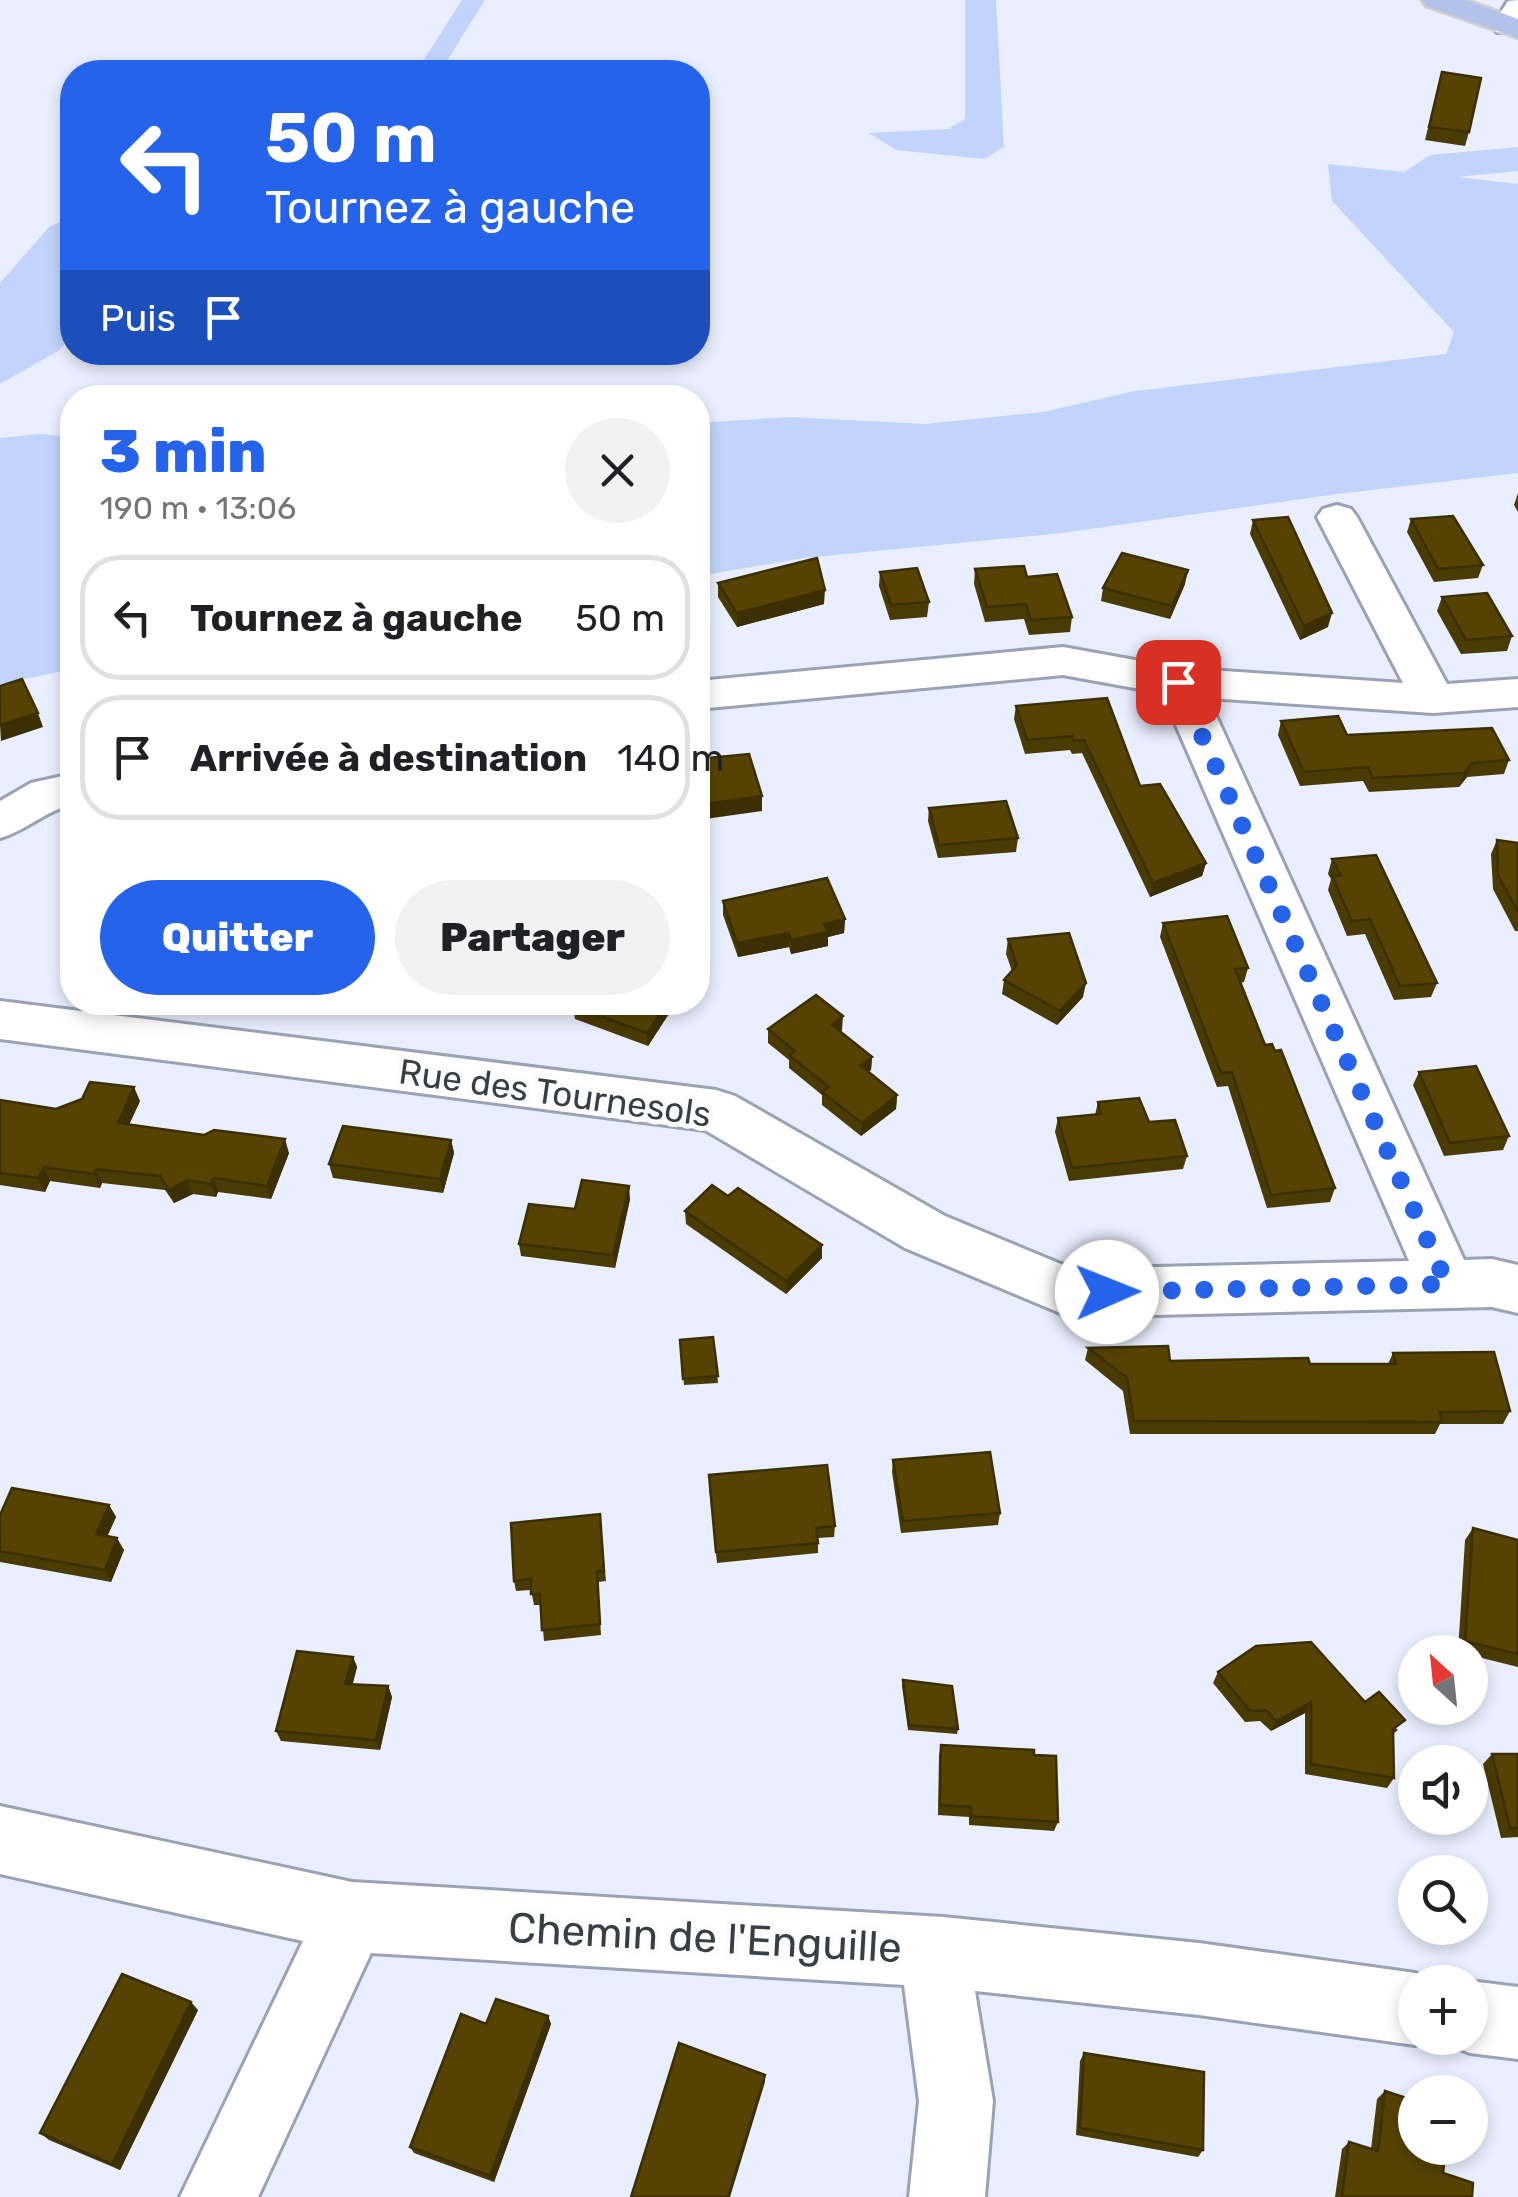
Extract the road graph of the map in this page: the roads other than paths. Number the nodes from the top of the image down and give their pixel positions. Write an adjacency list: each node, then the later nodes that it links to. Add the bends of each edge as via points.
1 (1438, 0): 2 (main road)
2 (1515, 21)
3 (1338, 517): 7 (street)
4 (1178, 682): 6 (street, via 1063,661); 7 (street); 11 (street)
5 (1518, 692): 7 (street)
6 (710, 693)
7 (1433, 699)
8 (60, 792): 9 (street)
9 (0, 822)
10 (0, 1020): 11 (street, Rue des Tournesols, via 716,1111 925,1232 1070,1293)
11 (1447, 1284): 12 (street)
12 (1518, 1289)
13 (0, 1840): 14 (street, Chemin de l'Enguille)
14 (352, 1916): 15 (street, Chemin de l'Enguille); 19 (street)
15 (943, 1952): 16 (street, Chemin de l'Enguille); 20 (street, via 939,1990 956,2102)
16 (1398, 2007)
17 (1488, 2019): 18 (street)
18 (1518, 2023)
19 (218, 2197)
20 (947, 2197)

